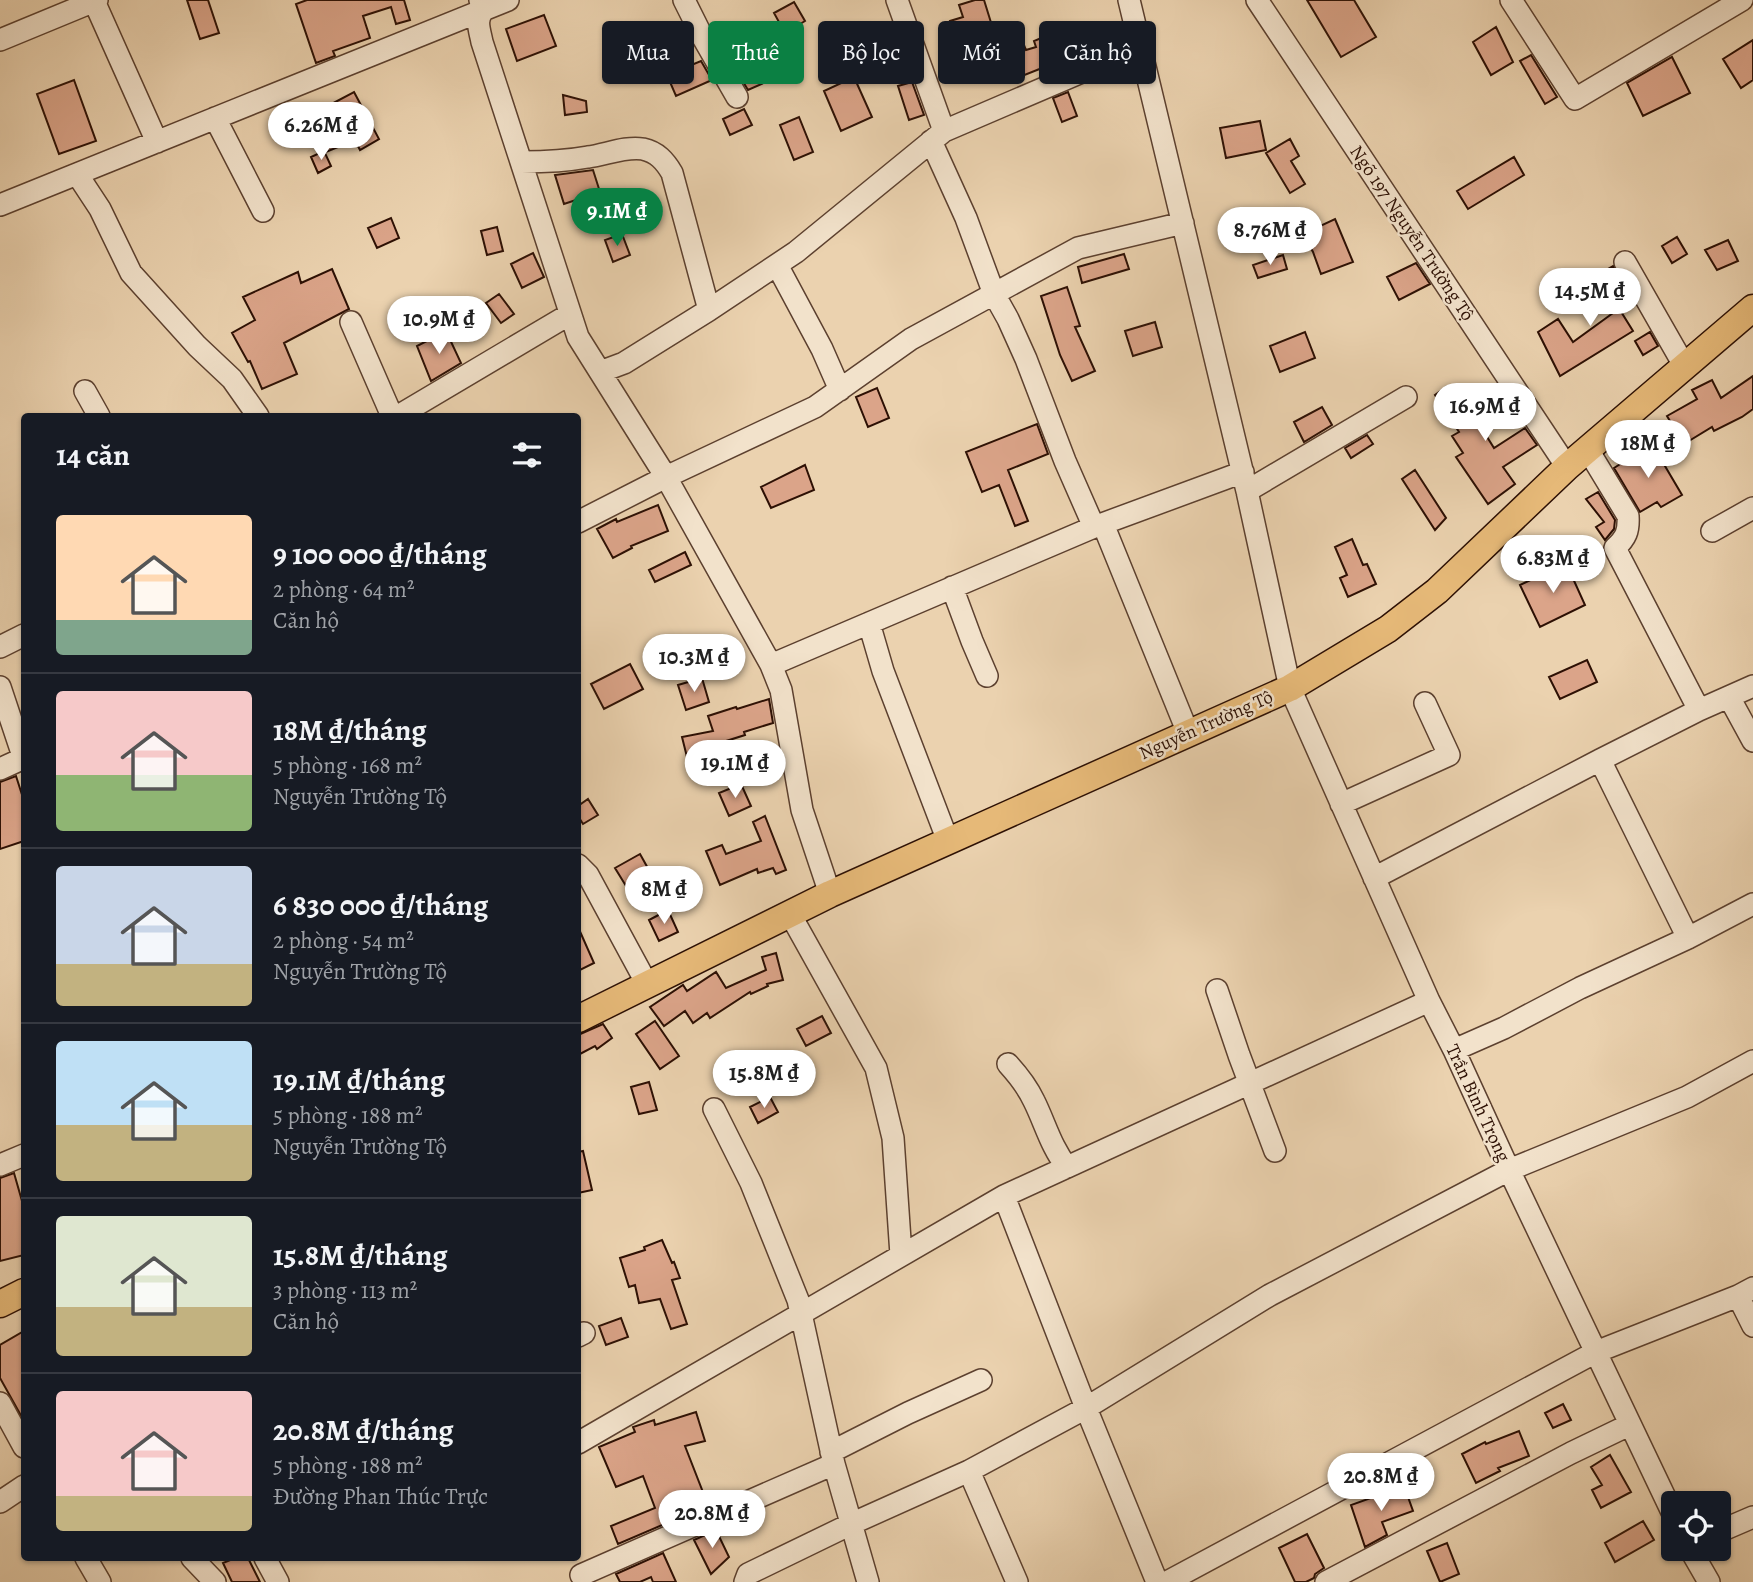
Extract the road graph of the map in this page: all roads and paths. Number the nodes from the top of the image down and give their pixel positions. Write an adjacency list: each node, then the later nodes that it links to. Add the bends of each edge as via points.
1 (508, 0): 9 (street)
2 (684, 0): 14 (street)
3 (898, 0): 16 (street)
4 (1129, 0): 10 (street, Trần Bình Trọng)
5 (1257, 0): 40 (street, Ngõ 197 Nguyễn Trường Tộ)
6 (1511, 0): 7 (street, via 1574,99)
7 (1742, 0)
8 (95, 1): 11 (street); 17 (street)
9 (482, 5): 15 (street); 18 (street, via 478,21 482,42)
10 (1134, 21)
11 (0, 40)
12 (1056, 84): 16 (street)
13 (1149, 84): 22 (street, Trần Bình Trọng)
14 (737, 97)
15 (215, 118): 17 (street); 21 (street)
16 (938, 136): 24 (street); 25 (street)
17 (157, 142): 19 (street)
18 (522, 162): 27 (street, via 572,160 631,149 660,157 672,173); 28 (street)
19 (77, 174): 20 (street); 36 (street, via 131,273 232,379)
20 (0, 205)
21 (262, 211)
22 (1183, 223): 25 (street, via 1078,247); 42 (street, Trần Bình Trọng)
23 (1625, 262): 30 (street)
24 (777, 265): 27 (street); 32 (street)
25 (994, 294): 32 (street, via 911,339); 45 (street, via 1026,359 1065,461)
26 (1753, 308): 30 (main road, Nguyễn Trường Tộ)
27 (709, 310): 31 (street, via 624,363)
28 (570, 314): 31 (street); 38 (street)
29 (351, 322): 37 (street)
30 (1685, 367): 39 (main road, Nguyễn Trường Tộ)
31 (600, 372): 41 (street)
32 (840, 390): 41 (street, via 815,407)
33 (85, 391): 35 (street)
34 (1406, 397): 42 (street)
35 (97, 413)
36 (256, 413)
37 (391, 413)
38 (403, 413)
39 (1588, 450): 40 (main road, Nguyễn Trường Tộ); 58 (street, via 1628,516 1625,538 1615,548)
40 (1567, 467): 55 (main road, Nguyễn Trường Tộ, via 1437,591 1388,629)
41 (666, 477): 44 (street); 51 (street)
42 (1245, 481): 45 (street); 55 (street, Trần Bình Trọng)
43 (1753, 508): 46 (street)
44 (581, 520)
45 (1099, 526): 47 (street); 59 (street)
46 (1712, 531)
47 (952, 587): 48 (street); 52 (street)
48 (869, 622): 51 (street); 66 (street)
49 (21, 636): 50 (street)
50 (0, 647)
51 (771, 665): 69 (street, via 781,690 803,810)
52 (987, 677)
53 (1753, 686): 56 (street)
54 (0, 687): 61 (street)
55 (1290, 688): 59 (main road, Nguyễn Trường Tộ); 65 (street, Trần Bình Trọng)
56 (1729, 697): 58 (street); 60 (street)
57 (1424, 703): 65 (street, via 1449,755)
58 (1699, 710): 63 (street)
59 (1188, 733): 66 (main road, Nguyễn Trường Tộ)
60 (1753, 741)
61 (21, 750)
62 (21, 760): 64 (street)
63 (1600, 760): 68 (street); 72 (street)
64 (0, 769)
65 (1342, 804): 68 (street, Trần Bình Trọng)
66 (948, 841): 69 (main road, Nguyễn Trường Tộ)
67 (581, 868): 73 (street)
68 (1374, 878): 75 (street, Trần Bình Trọng)
69 (830, 894): 71 (main road, Nguyễn Trường Tộ)
70 (1753, 904): 72 (street)
71 (790, 914): 73 (main road, Nguyễn Trường Tộ); 88 (street, via 876,1068 893,1138)
72 (1688, 938): 77 (street)
73 (647, 984): 76 (main road, Nguyễn Trường Tộ)
74 (1217, 990): 80 (street)
75 (1429, 1001): 77 (street, Trần Bình Trọng); 80 (street)
76 (581, 1017)
77 (1454, 1050): 86 (street, Trần Bình Trọng)
78 (1753, 1061): 86 (street, via 1687,1097)
79 (1007, 1064): 85 (street, via 1029,1091 1057,1155)
80 (1250, 1083): 82 (street); 85 (street)
81 (714, 1109): 92 (street, via 751,1183)
82 (1275, 1151)
83 (21, 1156): 84 (street)
84 (0, 1165)
85 (1067, 1167): 87 (street)
86 (1509, 1170): 94 (street, Trần Bình Trọng); 97 (street, via 1270,1295)
87 (1004, 1196): 88 (street); 97 (street)
88 (901, 1255): 92 (street)
89 (1745, 1292): 93 (street); 94 (street)
90 (21, 1294): 91 (main road)
91 (0, 1304)
92 (802, 1313): 99 (street); 101 (street)
93 (1753, 1326)
94 (1596, 1352): 98 (street, Trần Bình Trọng); 114 (street)
95 (981, 1380): 101 (street, via 908,1413)
96 (0, 1403): 100 (street)
97 (1086, 1408): 102 (street); 122 (street)
98 (1629, 1424): 104 (street, Trần Bình Trọng); 115 (street)
99 (581, 1441)
100 (21, 1442)
101 (833, 1458): 107 (street); 113 (street)
102 (969, 1471): 107 (street); 121 (street)
103 (21, 1488): 105 (street)
104 (1662, 1491)
105 (0, 1502)
106 (1753, 1517): 108 (street)
107 (851, 1524): 119 (street, via 748,1574); 120 (street)
108 (1731, 1526)
109 (88, 1561): 116 (street)
110 (195, 1561): 117 (street)
111 (267, 1561): 118 (street)
112 (1697, 1561): 124 (street)
113 (580, 1571)
114 (1193, 1576): 123 (street)
115 (1337, 1579)
116 (100, 1582)
117 (215, 1582)
118 (278, 1582)
119 (745, 1582)
120 (868, 1582)
121 (1017, 1582)
122 (1157, 1582)
123 (1167, 1582)
124 (1709, 1582)

